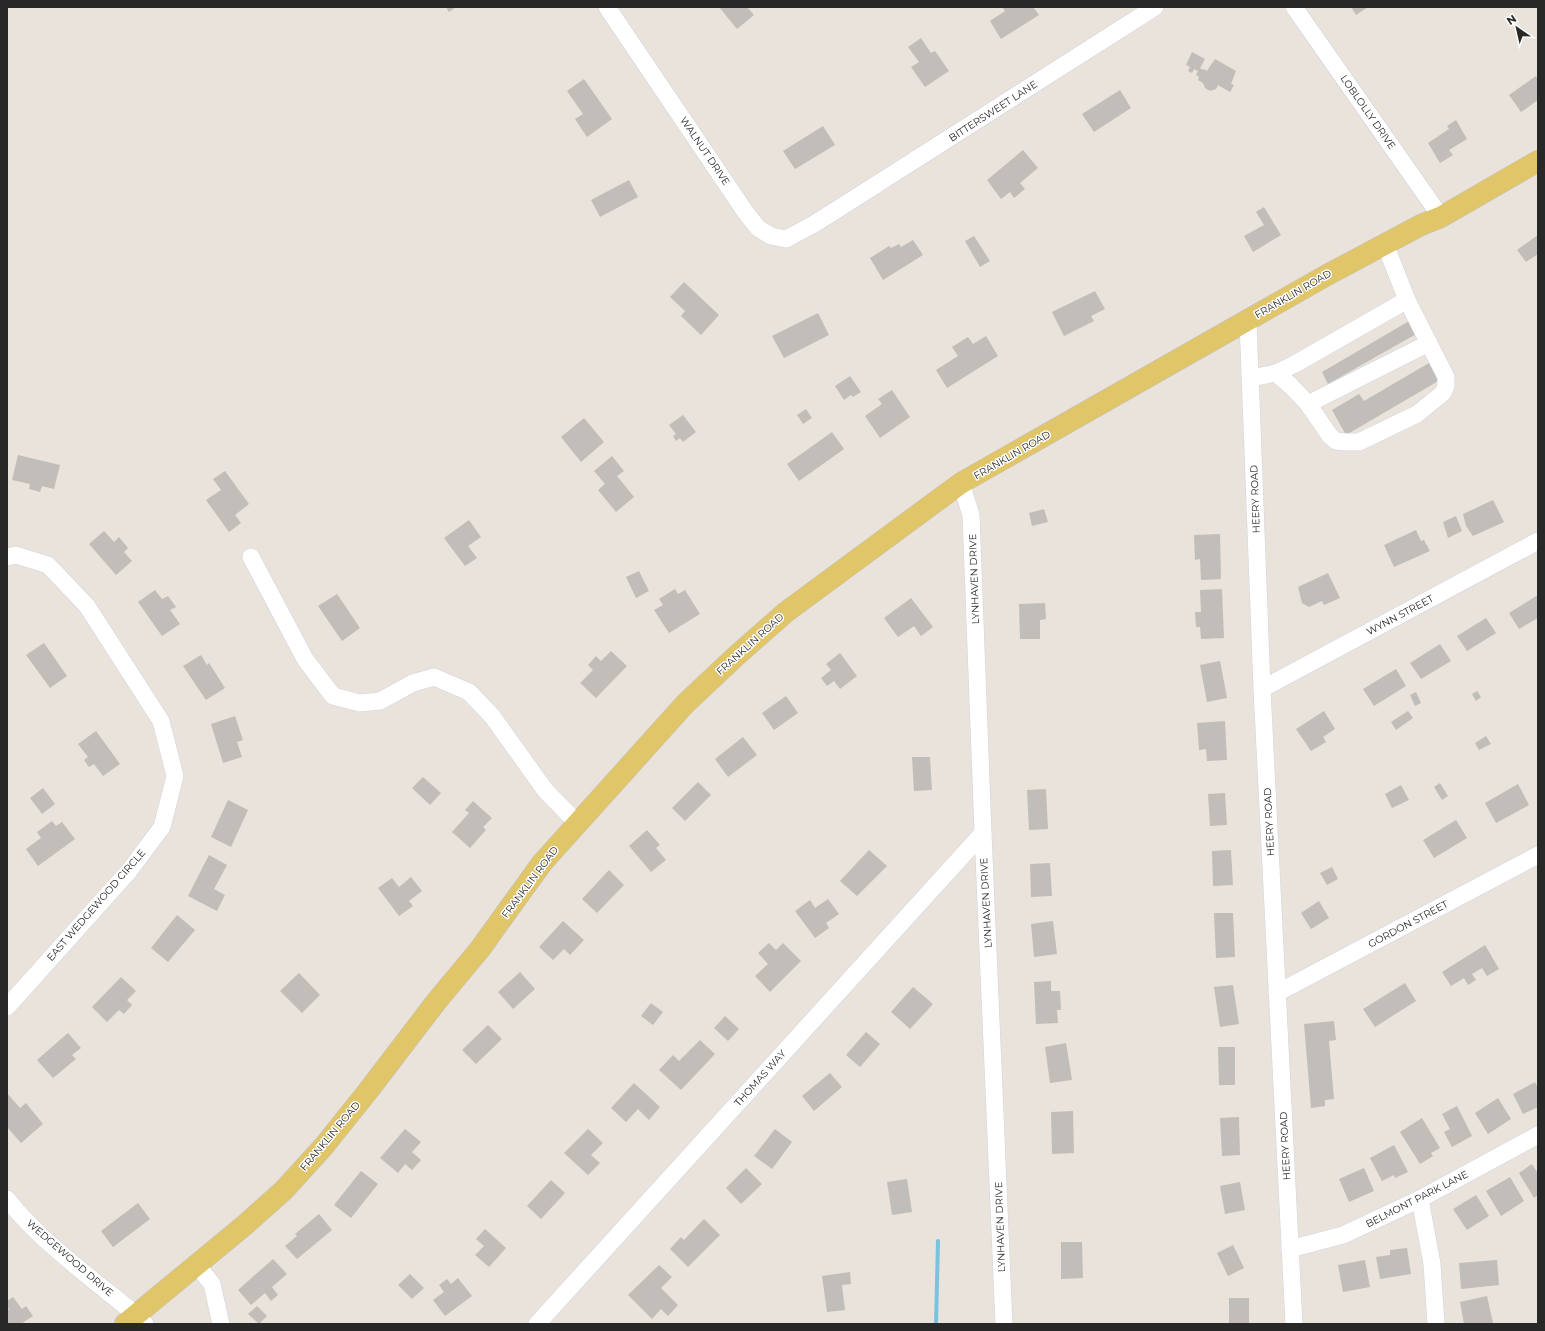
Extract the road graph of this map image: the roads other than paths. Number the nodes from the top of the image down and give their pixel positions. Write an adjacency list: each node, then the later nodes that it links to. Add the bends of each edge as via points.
1 (1156, 7): 5 (street, BITTERSWEET LANE)
2 (1294, 7): 6 (street, LOBLOLLY DRIVE)
3 (611, 8): 5 (street, WALNUT DRIVE, via 758,228 771,236 786,239)
4 (1538, 161): 6 (main road, FRANKLIN ROAD)
5 (830, 214)
6 (1441, 217): 7 (main road, FRANKLIN ROAD)
7 (1385, 244): 8 (street); 9 (main road, FRANKLIN ROAD)
8 (1407, 300): 10 (street); 11 (street)
9 (1248, 320): 12 (street, HEERY ROAD); 14 (main road, FRANKLIN ROAD)
10 (1429, 343): 13 (street); 13 (street, via 1446,377 1446,386 1443,393 1433,402 1410,417 1358,442 1336,441)
11 (1276, 373): 12 (street); 13 (street)
12 (1251, 378): 18 (street, HEERY ROAD)
13 (1308, 404)
14 (961, 483): 19 (main road, FRANKLIN ROAD, via 786,612 752,641 685,704); 20 (street, LYNHAVEN DRIVE, via 971,515)
15 (1538, 541): 18 (street, WYNN STREET)
16 (7, 557): 23 (street, EAST WEDGEWOOD CIRCLE, via 16,555 48,565 87,606 161,721 175,776 162,827 129,871)
17 (251, 557): 19 (street, via 305,659 333,696 360,703 380,701 412,683 434,677 469,692 492,716 545,790)
18 (1262, 688): 22 (street, HEERY ROAD)
19 (577, 823): 28 (main road, FRANKLIN ROAD, via 542,863 480,949 324,1146 284,1190)
20 (983, 832): 31 (street, THOMAS WAY); 32 (street, LYNHAVEN DRIVE)
21 (1538, 855): 22 (street, GORDON STREET)
22 (1277, 993): 27 (street, HEERY ROAD)
23 (7, 1007)
24 (1538, 1134): 26 (street, BELMONT PARK LANE)
25 (7, 1199): 29 (street, WEDGEWOOD DRIVE, via 35,1230 93,1280)
26 (1420, 1199): 27 (street, BELMONT PARK LANE, via 1343,1235); 34 (street, via 1432,1264)
27 (1290, 1249): 33 (street, HEERY ROAD)
28 (197, 1265): 29 (main road, FRANKLIN ROAD); 30 (street, via 212,1284)
29 (135, 1321)
30 (221, 1324)
31 (537, 1324)
32 (1004, 1324)
33 (1294, 1324)
34 (1436, 1324)

